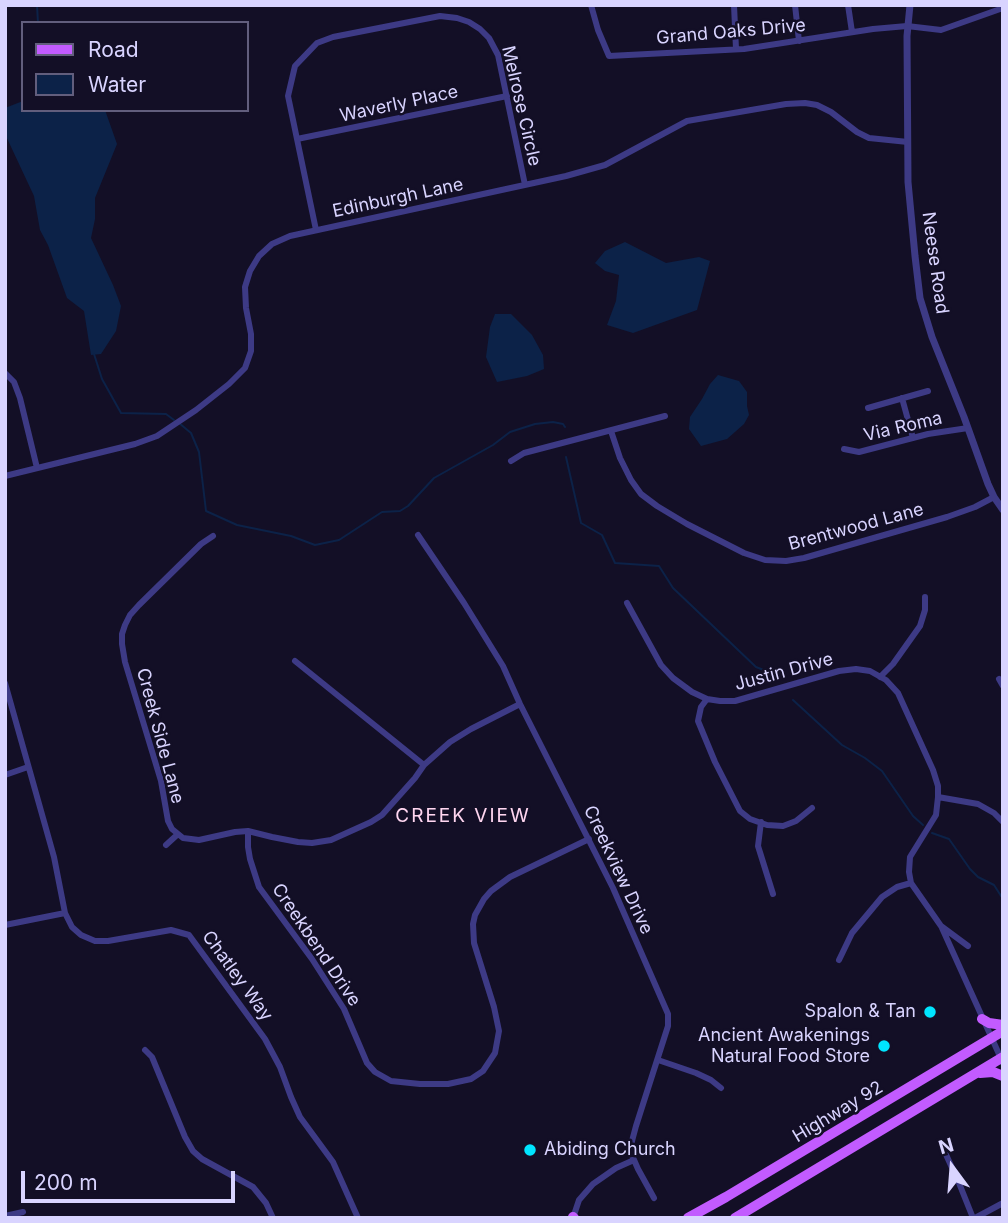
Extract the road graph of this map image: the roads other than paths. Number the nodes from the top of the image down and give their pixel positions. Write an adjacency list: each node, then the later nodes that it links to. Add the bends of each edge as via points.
1 (591, 5): 10 (street, Grand Oaks Drive, via 609,56)
2 (734, 5): 10 (street)
3 (795, 5): 9 (street)
4 (848, 5): 8 (street)
5 (910, 5): 7 (street, Neese Road)
6 (1003, 8): 7 (street, Grand Oaks Drive, via 941,30)
7 (907, 26): 8 (street, Grand Oaks Drive); 13 (street, Neese Road)
8 (852, 32): 9 (street, Grand Oaks Drive)
9 (799, 41): 10 (street, Grand Oaks Drive)
10 (736, 49)
11 (507, 96): 12 (street, Waverly Place); 12 (street, Melrose Circle, via 498,55 489,38 469,22 440,16 333,37 317,43 296,66 288,96); 14 (street, Melrose Circle)
12 (297, 139): 15 (street, Melrose Circle)
13 (908, 142): 14 (street, Edinburgh Lane, via 869,138 817,105 786,104 687,121 605,165); 21 (street, Neese Road, via 920,298)
14 (525, 185): 15 (street, Edinburgh Lane)
15 (316, 230): 26 (street, Edinburgh Lane, via 272,244 250,271 245,287 251,351 245,368 229,384 157,436)
16 (5, 373): 26 (street, via 20,398)
17 (928, 391): 18 (street)
18 (902, 398): 19 (street); 23 (street)
19 (868, 408)
20 (665, 416): 22 (street)
21 (968, 428): 23 (street, Via Roma); 28 (street, Neese Road)
22 (611, 430): 25 (street, via 524,453); 28 (street, Brentwood Lane, via 620,458 641,494 687,524 765,560 804,558 947,517)
23 (913, 438): 24 (street, Via Roma, via 859,452)
24 (844, 449)
25 (511, 461)
26 (37, 468): 27 (street, Edinburgh Lane)
27 (5, 476)
28 (994, 497): 29 (street, Neese Road)
29 (1003, 510)
30 (418, 534): 40 (street, Creekview Drive, via 494,650)
31 (213, 536): 49 (street, Creek Side Lane, via 139,605 122,634 125,662 169,821)
32 (925, 597): 35 (street, via 920,626)
33 (627, 603): 39 (street, via 661,665)
34 (295, 661): 41 (street)
35 (880, 677): 39 (street, Justin Drive, via 870,671 847,670 736,701); 44 (street, via 898,693 933,770)
36 (999, 678): 38 (street)
37 (5, 683): 42 (street, Chatley Way)
38 (1003, 686)
39 (707, 699): 46 (street, via 698,722 715,762 740,811)
40 (520, 704): 41 (street, via 450,742); 50 (street, Creekview Drive)
41 (424, 765): 48 (street, via 382,815 331,840 298,842)
42 (29, 767): 43 (street); 54 (street, Chatley Way)
43 (5, 775)
44 (938, 797): 47 (street, via 978,804); 52 (street, via 936,815 911,857)
45 (812, 808): 46 (street, via 783,826)
46 (761, 822): 53 (street, via 758,846)
47 (1003, 822)
48 (248, 831): 49 (street, via 199,839); 50 (street, Creekbend Drive, via 259,887 345,1009 375,1072 391,1081 449,1084 483,1071 495,1053 499,1031 474,943 473,924 479,906 510,877)
49 (177, 834): 51 (street)
50 (589, 838): 65 (street, Creekview Drive, via 668,1014)
51 (166, 845)
52 (911, 883): 56 (street); 58 (street, via 882,897 852,933)
53 (773, 894)
54 (65, 913): 55 (street); 77 (street, Chatley Way, via 76,932 95,941 171,930 189,934 265,1039 300,1117 333,1162)
55 (5, 925)
56 (941, 926): 57 (street); 59 (street)
57 (968, 946)
58 (839, 960)
59 (982, 1019): 60 (main road); 62 (street)
60 (1003, 1026)
61 (1003, 1031): 62 (main road, Highway 92)
62 (991, 1039): 64 (street); 75 (main road, Highway 92)
63 (145, 1050): 76 (street, via 152,1056 193,1151 253,1187)
64 (1002, 1059): 66 (main road)
65 (658, 1060): 68 (street, via 696,1073); 70 (street, Creekview Drive, via 632,1141)
66 (976, 1073): 67 (main road); 79 (main road)
67 (1003, 1076)
68 (721, 1088)
69 (943, 1148): 80 (street)
70 (634, 1160): 71 (street); 78 (street, via 593,1184 579,1200)
71 (654, 1198)
72 (1003, 1203): 80 (street)
73 (23, 1212): 74 (street)
74 (5, 1216)
75 (691, 1217)
76 (274, 1218)
77 (358, 1218)
78 (573, 1218)
79 (735, 1218)
80 (974, 1218)

